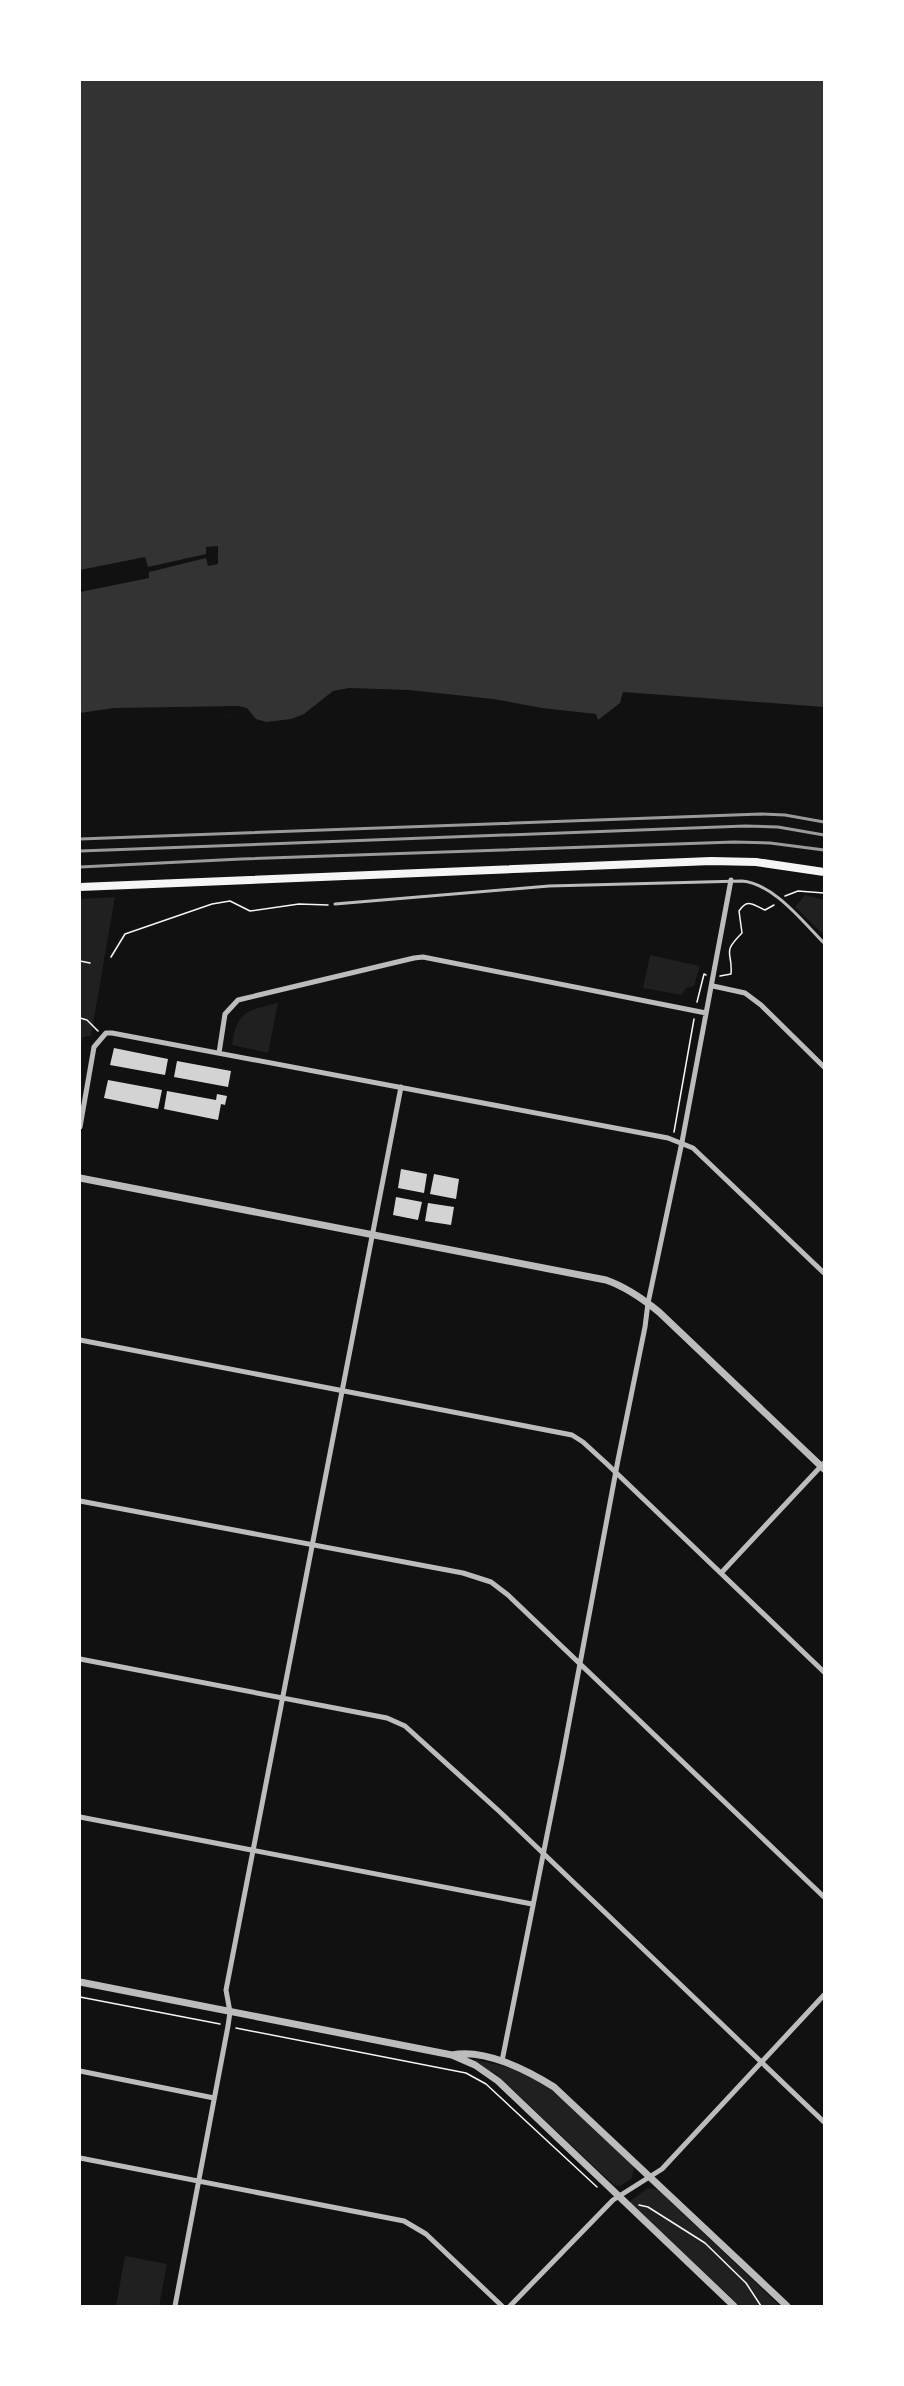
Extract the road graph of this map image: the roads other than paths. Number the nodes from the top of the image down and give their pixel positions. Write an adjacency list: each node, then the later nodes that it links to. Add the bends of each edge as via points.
1 (825, 872): 3 (main road, via 756,862 711,861)
2 (731, 880): 4 (lane, via 549,886); 5 (lane, via 754,882 767,888); 6 (street)
3 (80, 887)
4 (335, 904)
5 (825, 943)
6 (712, 986): 7 (street); 9 (street, via 744,993 761,1005)
7 (706, 1013): 8 (street, via 414,958 238,1000 225,1014); 12 (street)
8 (219, 1053): 10 (street); 11 (street, via 112,1032 101,1034 93,1047)
9 (825, 1067)
10 (401, 1087): 12 (street); 14 (street)
11 (80, 1127)
12 (682, 1142): 15 (street, via 693,1148); 16 (street)
13 (80, 1178): 14 (street)
14 (372, 1235): 16 (street, via 606,1280); 18 (street)
15 (825, 1273)
16 (648, 1303): 19 (street); 20 (street)
17 (80, 1340): 18 (street)
18 (342, 1390): 20 (street, via 562,1432 583,1442); 22 (street)
19 (824, 1466): 23 (street)
20 (616, 1473): 23 (street); 25 (street)
21 (80, 1501): 22 (street)
22 (312, 1546): 25 (street, via 463,1573 491,1582); 27 (street)
23 (722, 1572): 26 (street)
24 (80, 1659): 27 (street)
25 (580, 1664): 30 (street); 31 (street)
26 (825, 1672)
27 (283, 1698): 29 (street); 30 (street, via 387,1718 405,1726)
28 (80, 1817): 29 (street)
29 (253, 1851): 32 (street); 35 (street, via 226,1990)
30 (543, 1854): 32 (street); 38 (street)
31 (825, 1897)
32 (532, 1904): 37 (street)
33 (80, 1982): 35 (street)
34 (825, 1995): 38 (street)
35 (230, 2012): 36 (street); 40 (street)
36 (452, 2055): 37 (street, via 463,2053); 45 (street, via 498,2081)
37 (502, 2061): 43 (street, via 554,2086)
38 (762, 2063): 41 (street); 43 (street, via 662,2169)
39 (80, 2071): 40 (street)
40 (214, 2098): 44 (street)
41 (825, 2122)
42 (80, 2158): 44 (street)
43 (650, 2176): 45 (street); 50 (street)
44 (199, 2181): 46 (street); 47 (street, via 404,2221 426,2234)
45 (619, 2196): 48 (street); 49 (street)
46 (175, 2307)
47 (502, 2307)
48 (510, 2307)
49 (734, 2307)
50 (787, 2307)

